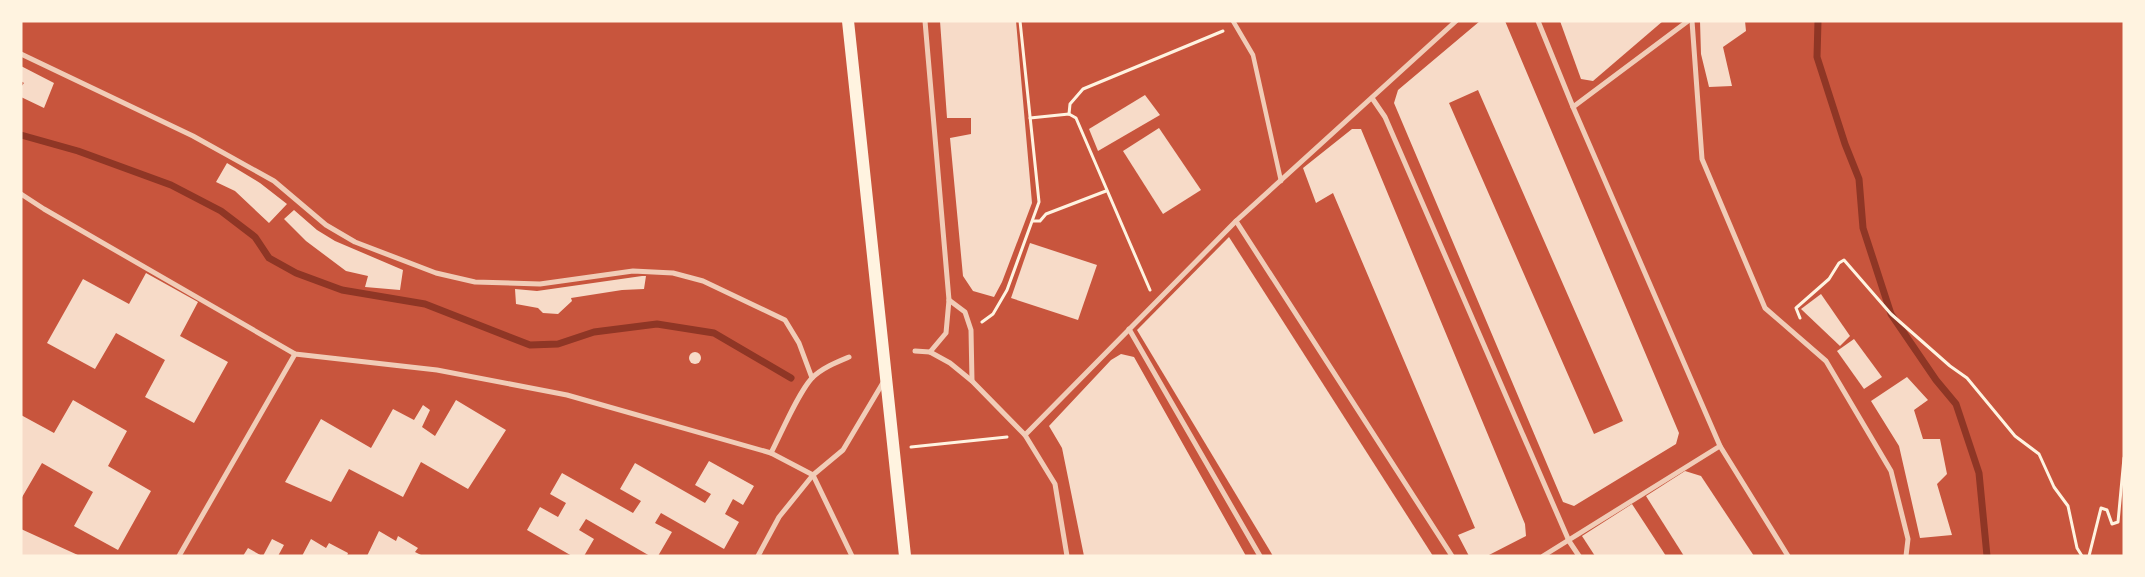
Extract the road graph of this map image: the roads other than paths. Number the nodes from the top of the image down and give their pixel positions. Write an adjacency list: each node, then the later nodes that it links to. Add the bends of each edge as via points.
1 (848, 21): 21 (main road)
2 (924, 21): 14 (street)
3 (1456, 21): 9 (street)
4 (1538, 21): 10 (street)
5 (1688, 21): 10 (street)
6 (1692, 21): 38 (street, via 1702,159 1765,308 1826,361 1892,470 1908,539)
7 (1234, 24): 11 (street, via 1253,55)
8 (21, 54): 20 (street, via 193,136 274,181 326,225 355,242 436,273 475,282 540,284 633,271 673,273 703,281 785,320 799,343)
9 (1372, 98): 11 (street); 27 (street, via 1385,117)
10 (1573, 107): 24 (street)
11 (1281, 181): 13 (street)
12 (21, 194): 18 (street)
13 (1236, 221): 15 (street); 34 (street)
14 (949, 300): 17 (street, via 946,334); 22 (street, via 965,312 972,330)
15 (1129, 329): 23 (street); 33 (street)
16 (915, 351): 17 (street)
17 (930, 352): 22 (street)
18 (295, 354): 25 (street, via 437,370 567,395); 28 (street)
19 (849, 357): 20 (street)
20 (812, 378): 25 (street)
21 (885, 379): 26 (street, via 843,450); 31 (main road)
22 (972, 381): 23 (street)
23 (1025, 435): 32 (street, via 1055,484)
24 (1720, 446): 27 (street); 37 (street)
25 (771, 453): 26 (street)
26 (813, 475): 29 (street, via 779,517); 30 (street)
27 (1569, 541): 35 (street); 36 (street)
28 (179, 556)
29 (758, 556)
30 (852, 556)
31 (905, 556)
32 (1067, 556)
33 (1260, 556)
34 (1452, 556)
35 (1543, 556)
36 (1579, 556)
37 (1788, 556)
38 (1906, 556)

